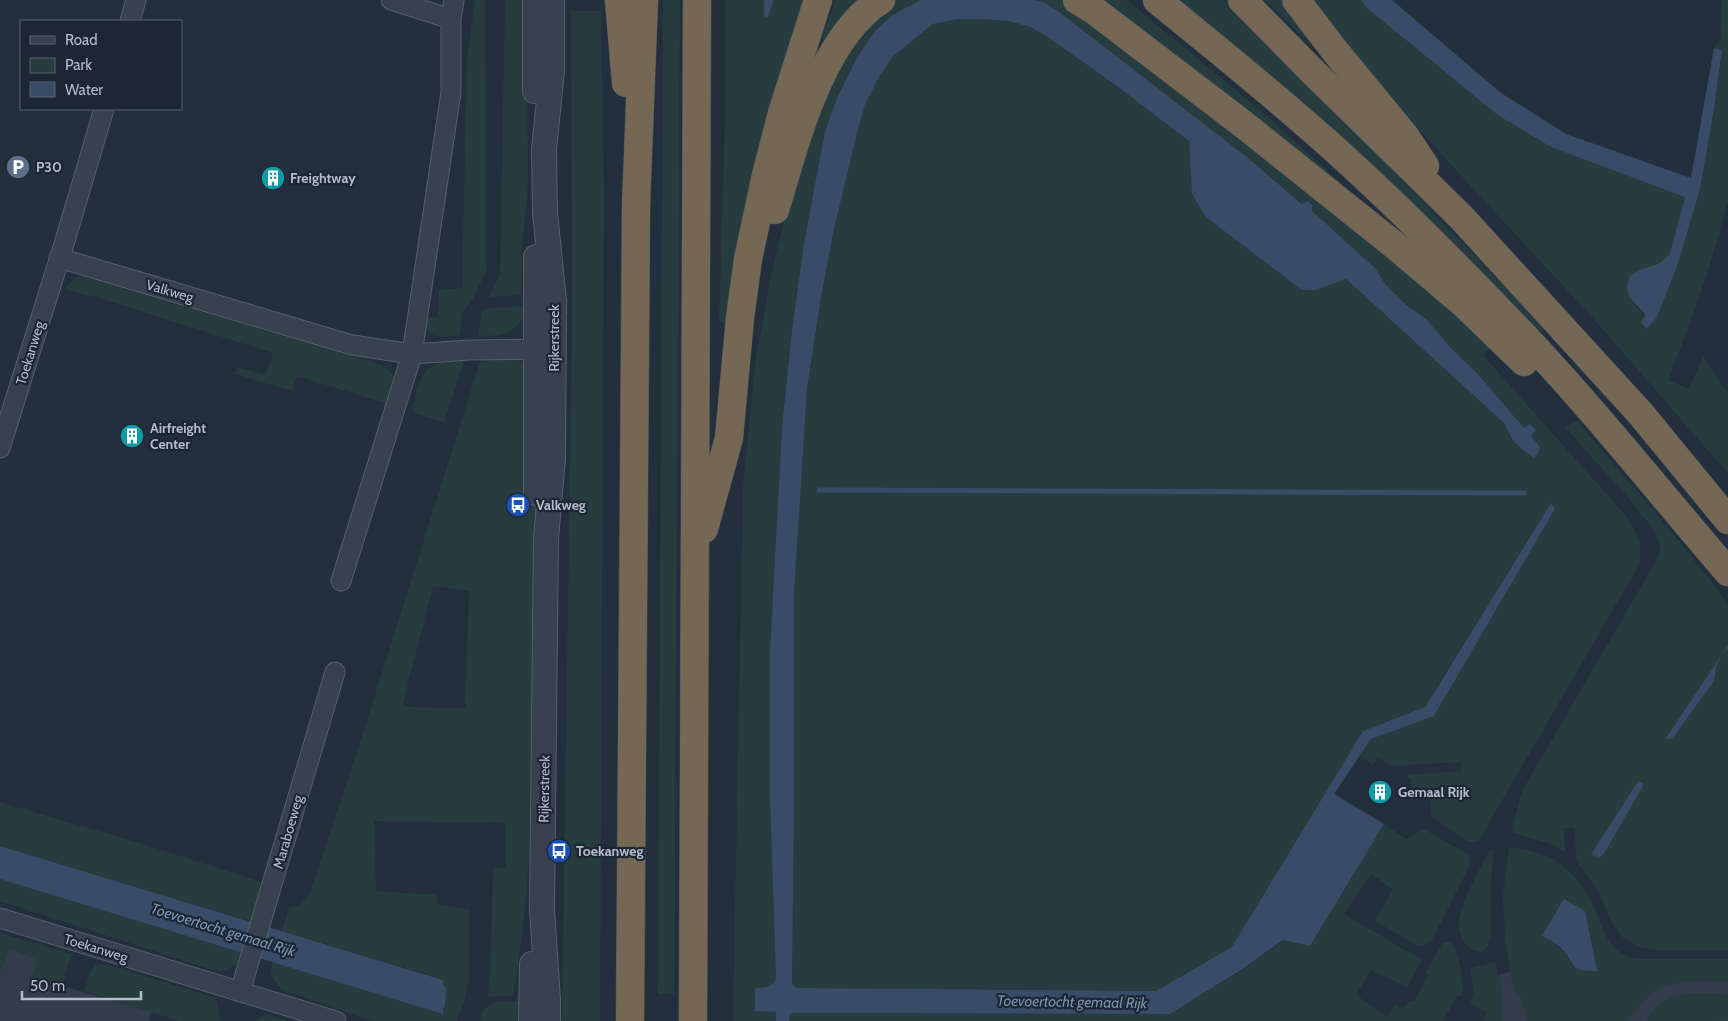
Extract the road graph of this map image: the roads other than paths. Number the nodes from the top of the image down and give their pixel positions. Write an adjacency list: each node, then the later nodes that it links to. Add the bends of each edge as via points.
1 (136, 0): 16 (street)
2 (391, 0): 15 (street)
3 (454, 0): 15 (street)
4 (535, 0): 22 (street, Rijkerstreek)
5 (552, 0): 22 (street, Rijkerstreek, via 552,71 544,178 554,301)
6 (619, 0): 18 (highway)
7 (644, 0): 18 (highway)
8 (697, 0): 27 (highway)
9 (818, 0): 21 (highway, via 766,175 748,259)
10 (881, 0): 21 (highway, via 870,6 843,36 824,67)
11 (1077, 0): 24 (highway, via 1244,124 1398,248 1464,304 1562,400)
12 (1158, 0): 24 (highway, via 1341,155 1426,236 1523,336)
13 (1242, 0): 19 (highway)
14 (1296, 0): 19 (highway, via 1405,136)
15 (450, 19): 23 (street, via 452,92)
16 (130, 20)
17 (104, 110): 20 (street)
18 (636, 206): 37 (highway)
19 (1460, 216): 26 (highway, via 1640,413)
20 (59, 258): 23 (street, Valkweg, via 352,344); 25 (street, Toekanweg)
21 (740, 318): 27 (highway, via 729,438)
22 (545, 349): 23 (street, Valkweg); 31 (street, Rijkerstreek)
23 (412, 354): 29 (street)
24 (1610, 433): 28 (highway)
25 (0, 448)
26 (1728, 520)
27 (694, 567): 38 (highway)
28 (1728, 572)
29 (341, 582)
30 (335, 672): 33 (street, Maraboeweg)
31 (541, 677): 35 (street, Rijkerstreek); 36 (street, Rijkerstreek, via 542,909)
32 (0, 918): 33 (street, Toekanweg)
33 (240, 992): 34 (street, Toekanweg)
34 (336, 1021)
35 (531, 1021)
36 (548, 1021)
37 (630, 1021)
38 (693, 1021)

